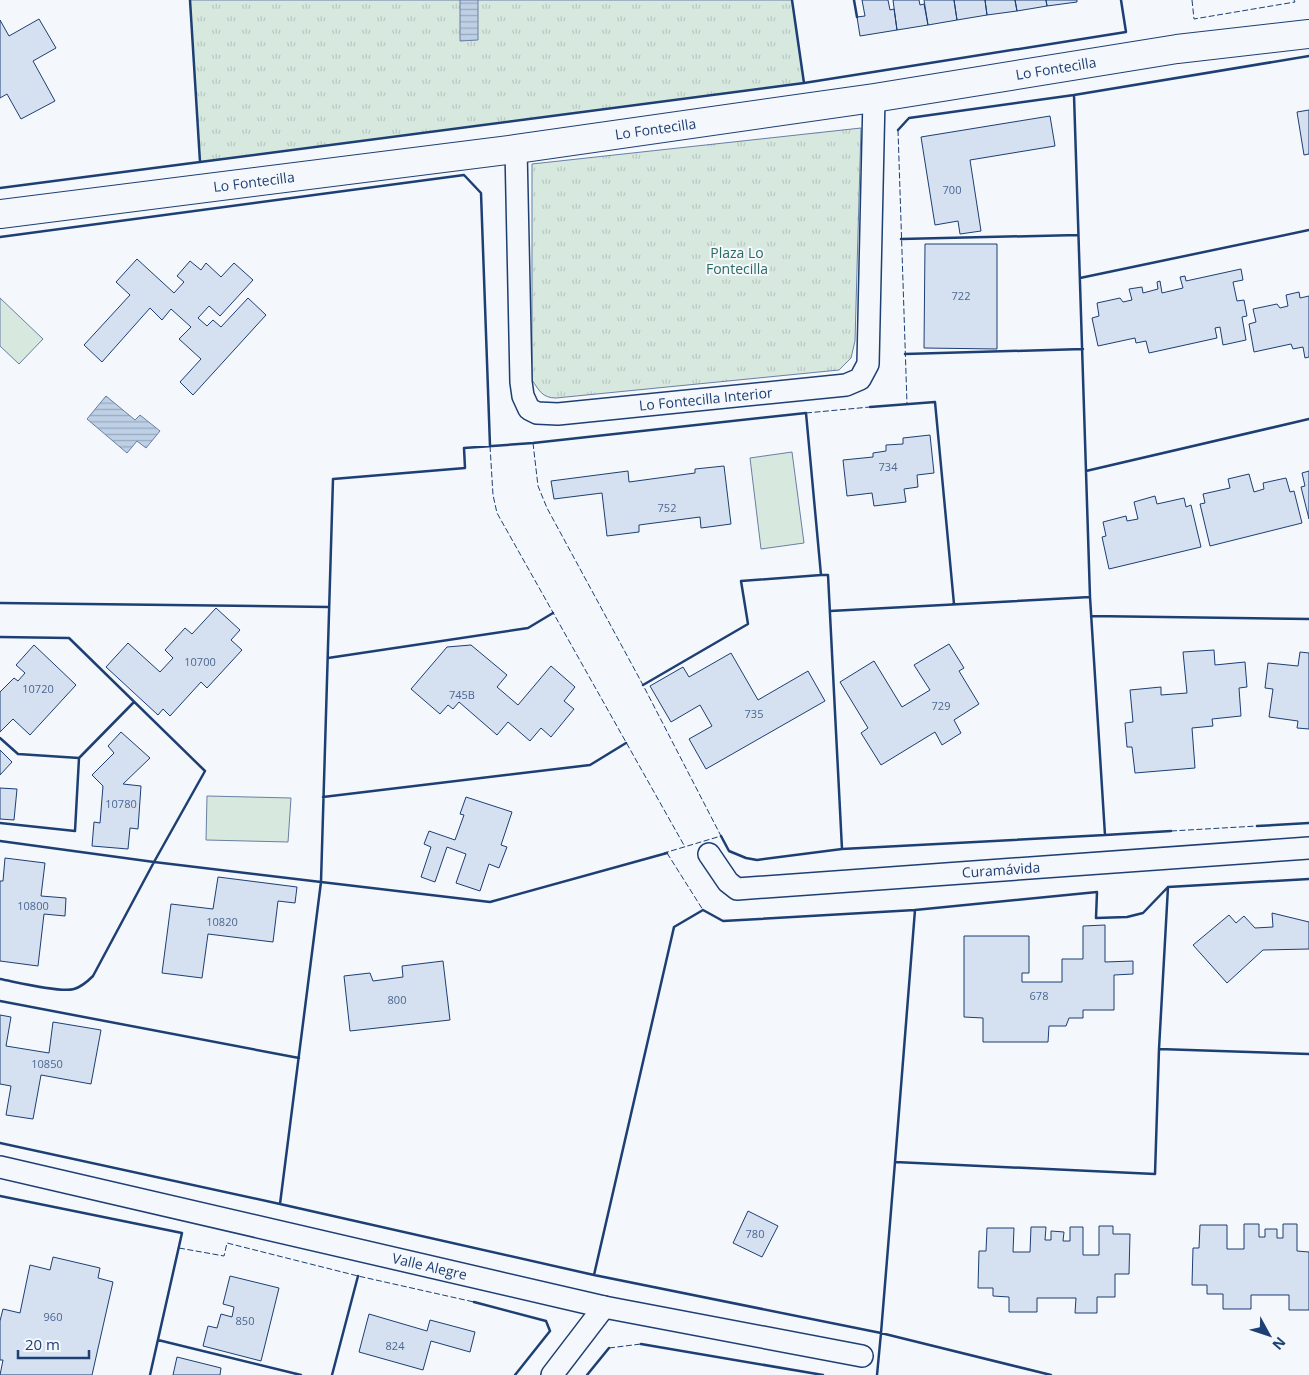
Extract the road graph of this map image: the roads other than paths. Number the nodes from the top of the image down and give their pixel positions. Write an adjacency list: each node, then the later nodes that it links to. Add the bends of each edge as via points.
1 (1309, 34): 2 (street, Lo Fontecilla, via 1177,49)
2 (874, 98): 3 (street, Lo Fontecilla); 3 (street, Lo Fontecilla Interior, via 868,364 860,379 846,385 558,414 528,409 521,382)
3 (516, 149): 4 (street, Lo Fontecilla)
4 (0, 214)
5 (1309, 848): 6 (street, Curamávida, via 737,889 728,882)
6 (709, 854)
7 (0, 1167): 8 (street, Valle Alegre)
8 (604, 1307): 9 (street, Valle Alegre); 10 (street)
9 (862, 1356)
10 (552, 1375)

